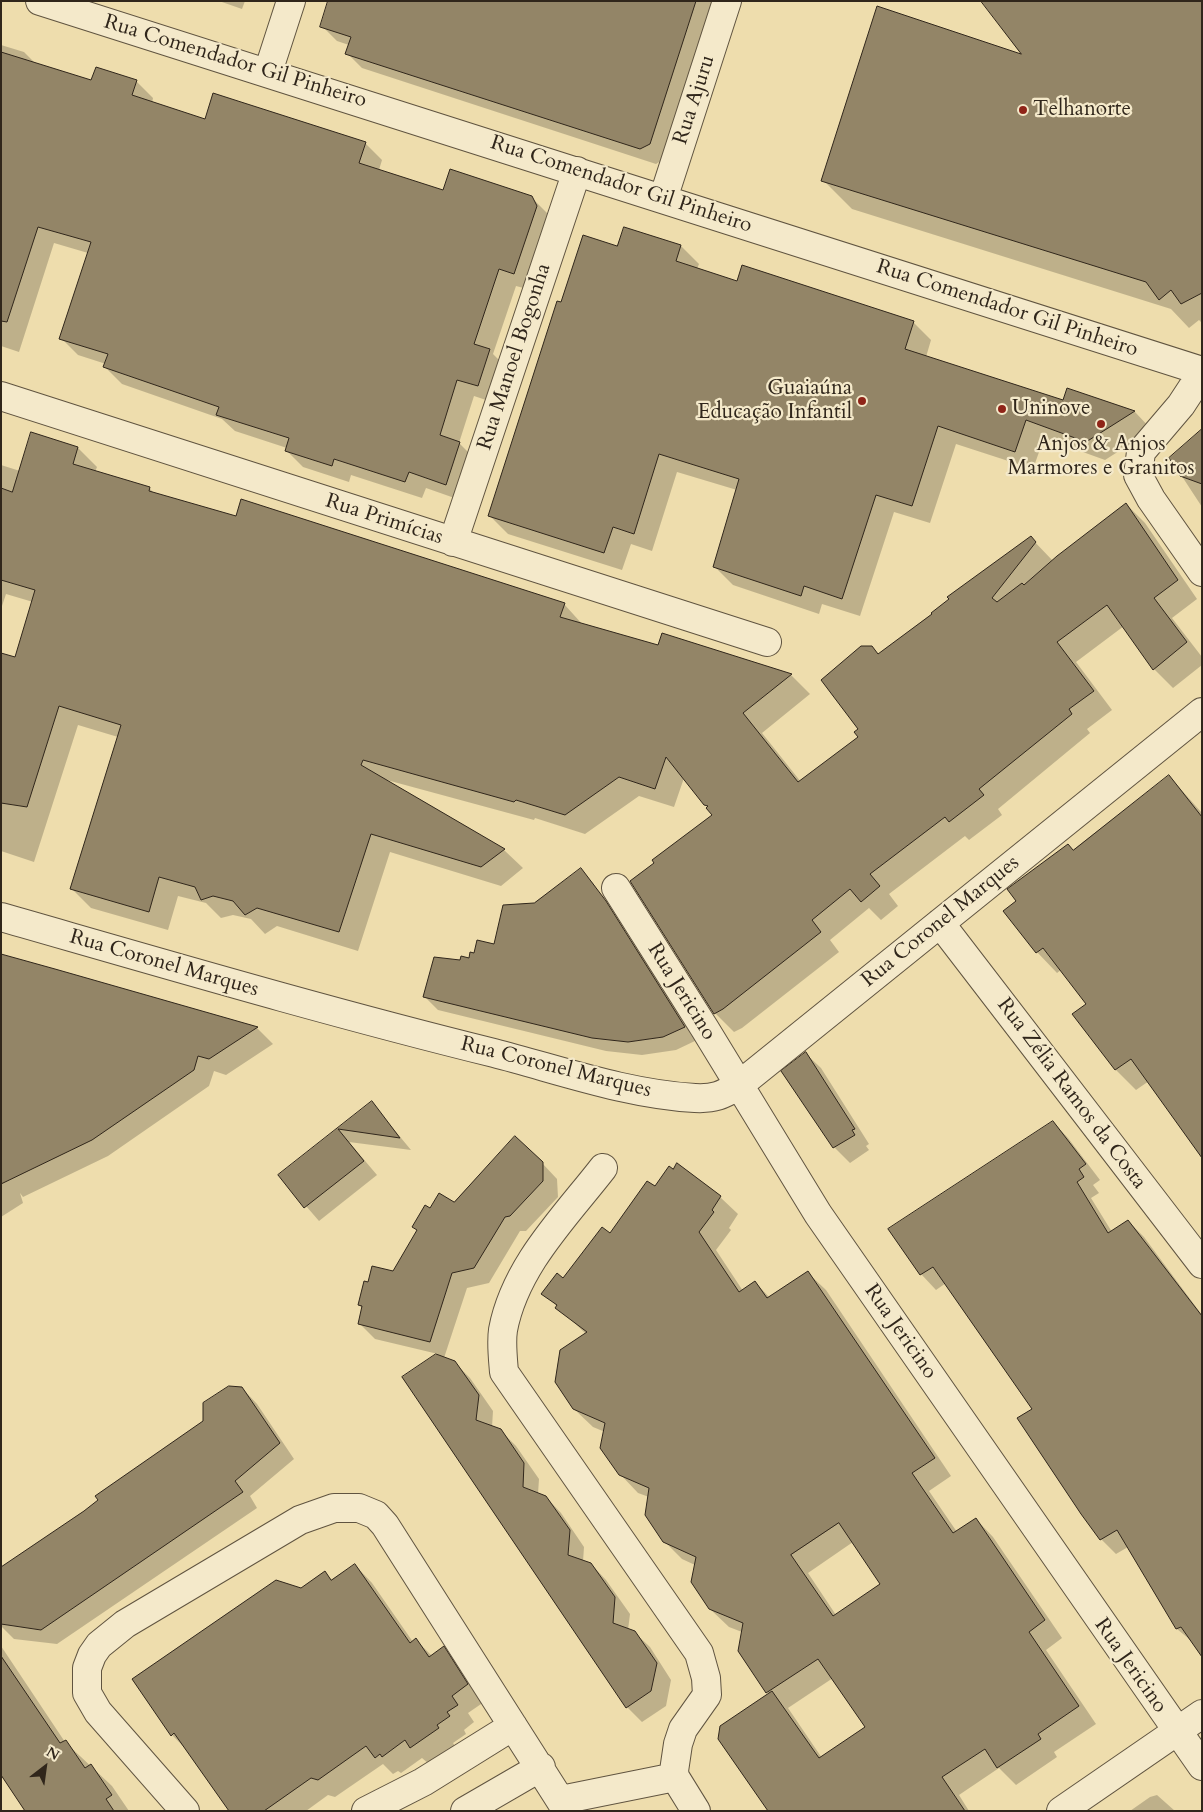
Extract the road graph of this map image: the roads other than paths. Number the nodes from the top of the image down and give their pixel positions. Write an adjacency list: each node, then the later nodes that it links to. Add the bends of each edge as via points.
1 (291, 1): 4 (street)
2 (727, 1): 6 (street, Rua Ajuru)
3 (52, 3): 4 (street, Rua Comendador Gil Pinheiro)
4 (268, 72): 5 (street, Rua Comendador Gil Pinheiro)
5 (577, 171): 6 (street, Rua Comendador Gil Pinheiro); 9 (street, Rua Manoel Bogonha)
6 (663, 198): 7 (street, Rua Comendador Gil Pinheiro)
7 (1202, 372): 10 (street, via 1181,405 1141,452 1138,474 1151,499)
8 (1, 396): 9 (street, Rua Primícias)
9 (453, 542): 11 (street, Rua Primícias)
10 (1202, 572)
11 (767, 642)
12 (1202, 712): 15 (street, Rua Coronel Marques)
13 (616, 888): 16 (street, Rua Jericino, via 706,1028)
14 (1, 917): 16 (street, Rua Coronel Marques, via 390,1027 632,1091 696,1098 719,1097)
15 (940, 923): 16 (street, Rua Coronel Marques); 18 (street, Rua Zélia Ramos da Costa)
16 (738, 1086): 21 (street, Rua Jericino, via 818,1214)
17 (603, 1168): 24 (street, via 536,1254 520,1280 503,1331 504,1372 698,1653 706,1678 707,1695 687,1721 680,1737)
18 (1202, 1264)
19 (1202, 1714): 21 (street)
20 (513, 1726): 23 (street); 26 (street, via 385,1525 376,1516 359,1508 334,1508 300,1520 125,1624 92,1655 87,1668 87,1693 98,1712); 27 (street, via 423,1782)
21 (1176, 1732): 22 (street, Rua Jericino); 30 (street)
22 (1202, 1766)
23 (541, 1767): 25 (street); 28 (street)
24 (675, 1777): 25 (street); 29 (street)
25 (564, 1805)
26 (184, 1811)
27 (366, 1811)
28 (465, 1811)
29 (696, 1811)
30 (1060, 1811)

